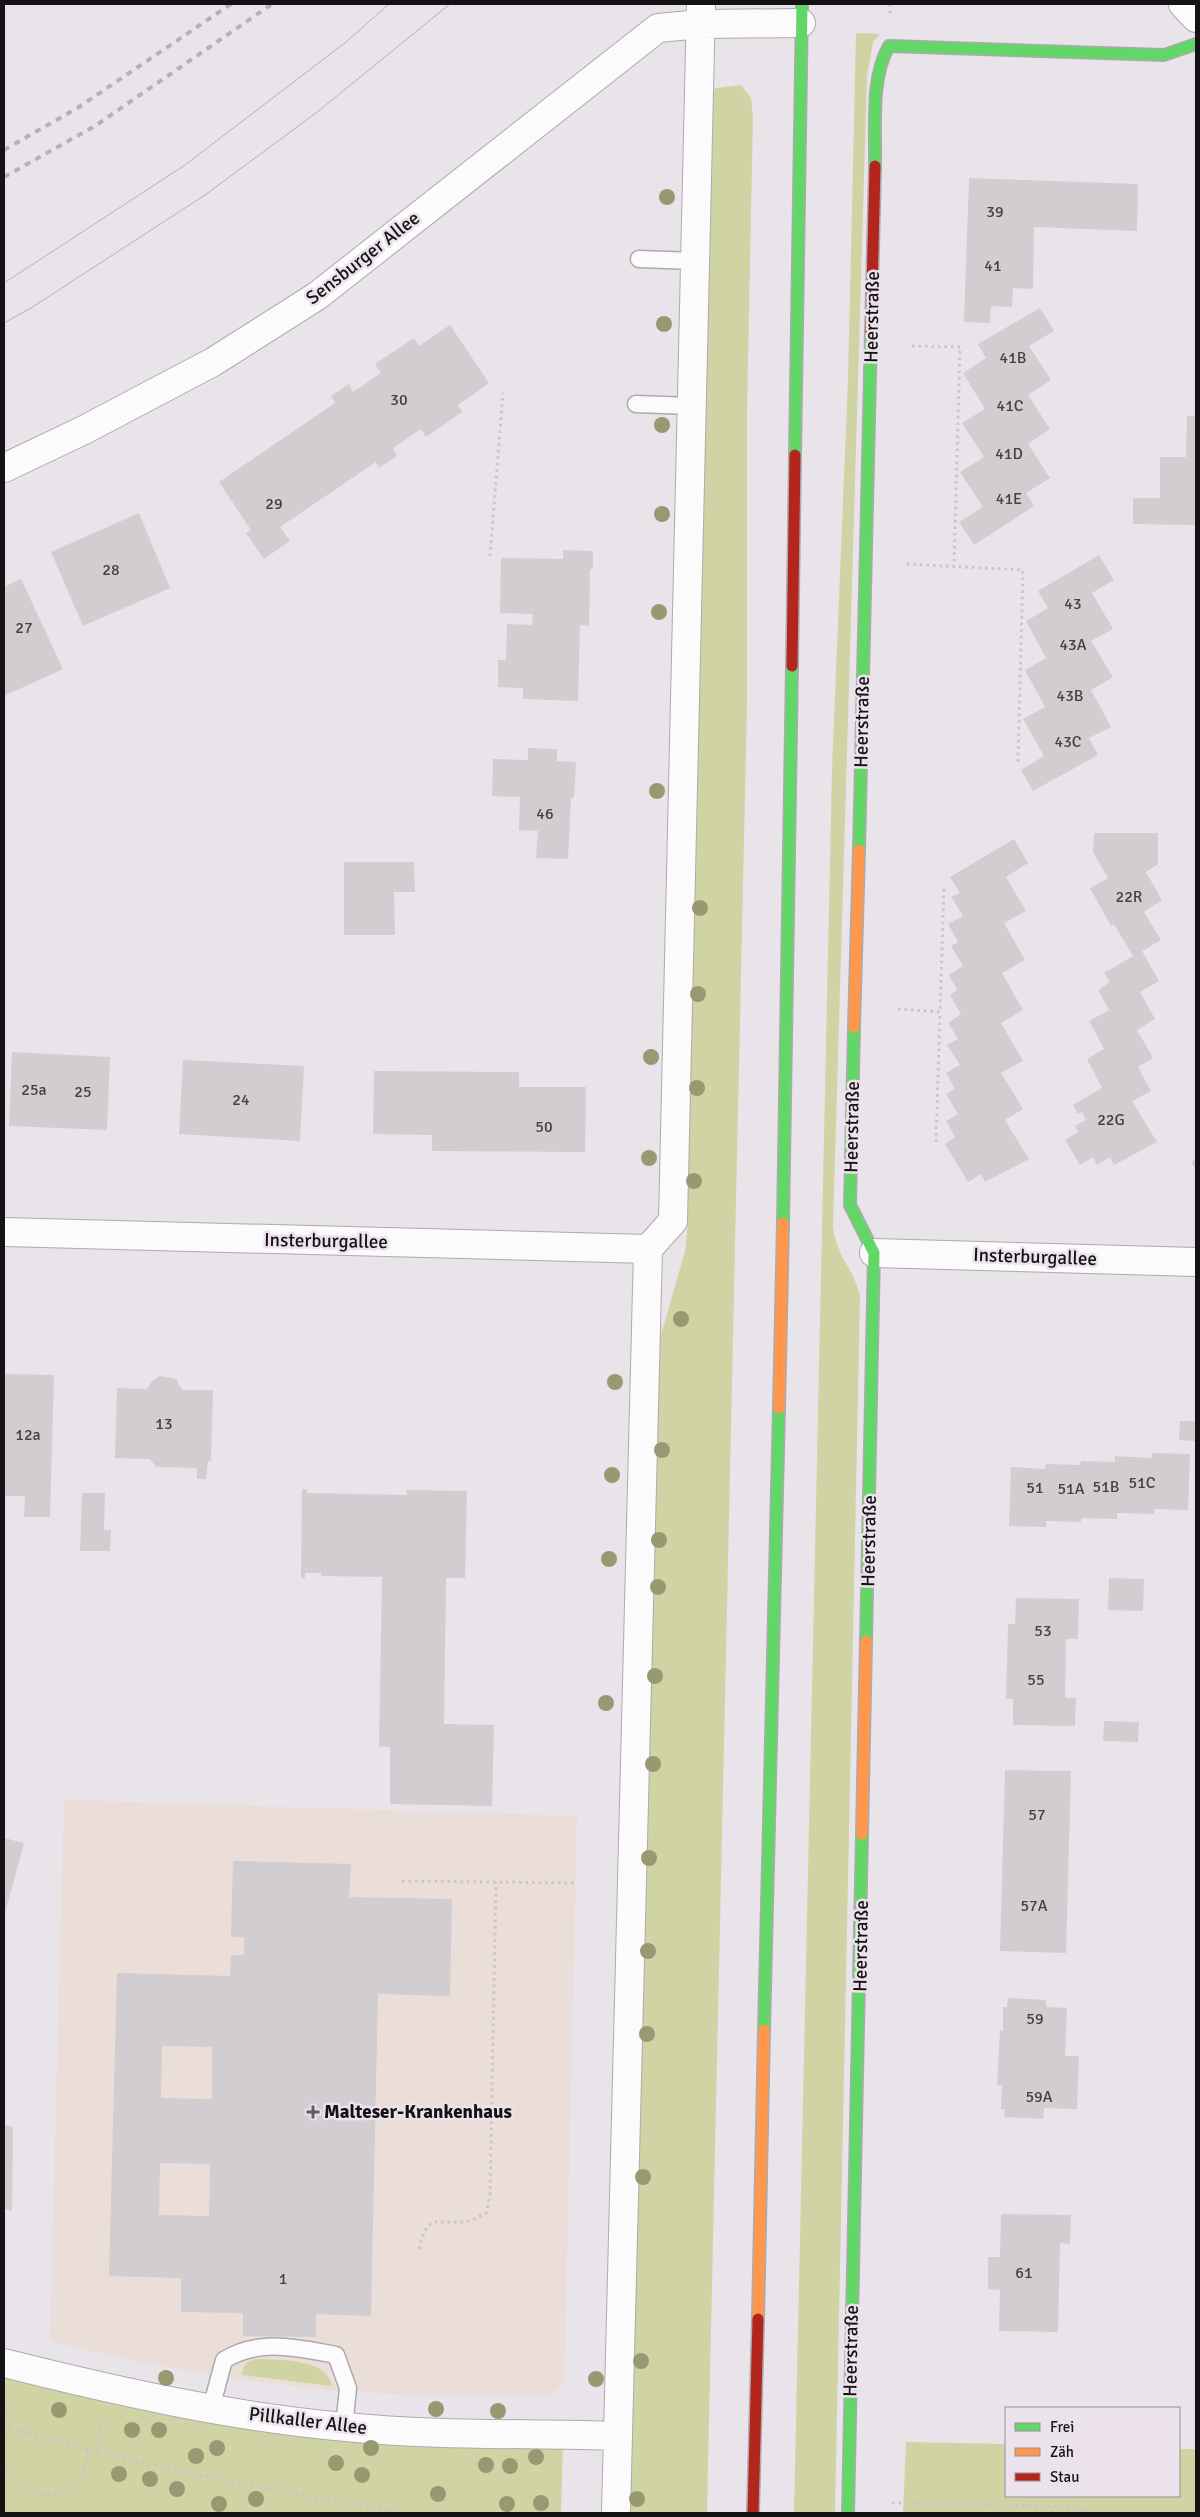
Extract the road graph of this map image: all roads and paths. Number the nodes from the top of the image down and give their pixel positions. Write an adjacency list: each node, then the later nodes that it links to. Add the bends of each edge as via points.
1 (1183, 4): 4 (street)
2 (801, 13): 3 (street); 45 (street, via 783,1241)
3 (701, 14): 7 (street); 12 (street, Sensburger Allee, via 658,28 317,296 213,362)
4 (1196, 18)
5 (1196, 44): 23 (street, Heerstraße, via 1164,55 888,46 881,59 850,1206)
6 (639, 259): 7 (lane)
7 (695, 261): 11 (street)
8 (912, 346): 15 (path, via 960,347)
9 (503, 393): 13 (path)
10 (636, 404): 11 (lane)
11 (692, 406): 22 (street, via 673,1221)
12 (4, 468)
13 (490, 556)
14 (907, 564): 15 (path)
15 (954, 566): 16 (path, via 1023,570)
16 (1018, 762)
17 (944, 887): 19 (path)
18 (898, 1010): 19 (path)
19 (940, 1012): 20 (path)
20 (936, 1142)
21 (4, 1232): 22 (street, Insterburgallee)
22 (648, 1249): 36 (street)
23 (874, 1252): 24 (street, Insterburgallee); 46 (street, Heerstraße)
24 (1196, 1262)
25 (402, 1881): 26 (path)
26 (496, 1882): 27 (path); 28 (path, via 490,2196 486,2213 469,2221 436,2221 424,2231)
27 (575, 1883)
28 (419, 2249)
29 (4, 2363): 31 (street, Pillkaller Allee, via 82,2375)
30 (11, 2390): 33 (path)
31 (211, 2408): 34 (street, Pillkaller Allee); 34 (lane, via 224,2360 237,2352 260,2346 295,2347 336,2354 348,2388)
32 (102, 2416): 39 (path)
33 (4, 2426): 35 (path)
34 (344, 2427): 36 (street, Pillkaller Allee, via 403,2432)
35 (10, 2428): 37 (path); 38 (path)
36 (618, 2436): 44 (street)
37 (4, 2444)
38 (88, 2448): 39 (path); 40 (path, via 81,2477 70,2488 56,2494 42,2496 27,2492 15,2484)
39 (97, 2450): 43 (path, via 236,2483)
40 (4, 2462)
41 (892, 2504): 42 (path)
42 (1053, 2506): 47 (path); 48 (path)
43 (400, 2513)
44 (616, 2513)
45 (753, 2513)
46 (848, 2513)
47 (1052, 2513)
48 (1098, 2513)

